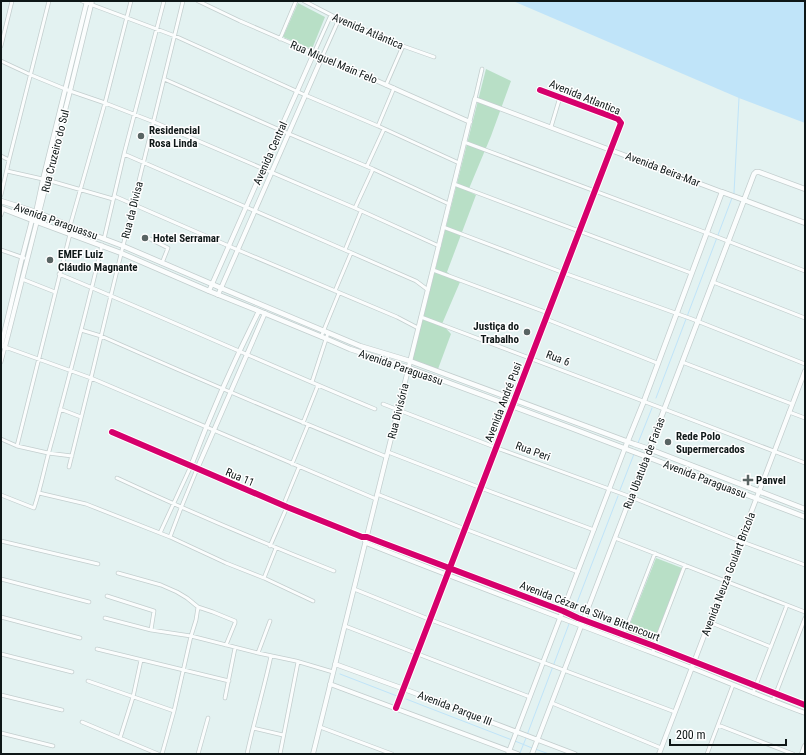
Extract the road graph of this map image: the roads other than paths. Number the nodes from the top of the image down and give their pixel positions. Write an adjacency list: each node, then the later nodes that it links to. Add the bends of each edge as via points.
1 (12, 1): 18 (street)
2 (49, 1): 25 (street)
3 (82, 1): 10 (street)
4 (131, 1): 12 (street)
5 (164, 1): 14 (street)
6 (183, 1): 16 (street, Rua da Divisa)
7 (198, 1): 17 (street, Rua Miguel Main Felo)
8 (296, 1): 17 (street)
9 (304, 1): 11 (street, Avenida Atlântica)
10 (89, 2): 12 (street); 15 (street, Rua Cruzeiro do Sul)
11 (331, 15): 13 (street, Avenida Atlântica); 20 (street, Avenida Central)
12 (127, 17): 14 (street); 36 (street)
13 (339, 19): 19 (street, Avenida Atlântica); 21 (street, Avenida Central)
14 (157, 29): 16 (street); 37 (street)
15 (82, 32): 29 (street, Rua Cruzeiro do Sul); 31 (street, Rua Cruzeiro do Sul)
16 (175, 36): 26 (street, Rua da Divisa); 32 (street)
17 (280, 38): 20 (street, Rua Miguel Main Felo)
18 (1, 46)
19 (403, 46): 22 (street, Avenida Atlântica); 27 (street)
20 (314, 53): 21 (street, Rua Miguel Main Felo); 32 (street, Avenida Central)
21 (322, 56): 27 (street, Rua Miguel Main Felo); 33 (street, Avenida Central)
22 (434, 57)
23 (1, 62): 25 (street)
24 (482, 69): 35 (street, Rua Divisória)
25 (31, 75): 29 (street); 51 (street)
26 (164, 79): 38 (street, Rua da Divisa); 45 (street)
27 (386, 85): 28 (street, Rua Miguel Main Felo)
28 (394, 88): 39 (street, Rua Miguel Main Felo); 41 (street)
29 (65, 89): 31 (street); 44 (street, Rua Cruzeiro do Sul)
30 (540, 90): 34 (street, Avenida Atlantica)
31 (70, 91): 36 (street); 44 (street, Rua Cruzeiro do Sul)
32 (298, 92): 33 (street); 45 (street, Avenida Central)
33 (305, 95): 41 (street); 46 (street, Avenida Central)
34 (560, 97): 40 (street, Avenida Atlantica, via 618,119); 42 (street)
35 (475, 98): 39 (street, Rua Divisória); 42 (street, Avenida Beira-Mar)
36 (105, 103): 37 (street); 61 (street)
37 (135, 114): 38 (street); 49 (street)
38 (154, 122): 52 (street, Rua da Divisa); 55 (street)
39 (470, 122): 47 (street, Rua Divisória)
40 (621, 123): 48 (street, Avenida André Pusi)
41 (378, 126): 43 (street)
42 (550, 127): 48 (street, Avenida Beira-Mar)
43 (384, 129): 53 (street); 54 (street)
44 (57, 130): 59 (street, Rua Cruzeiro do Sul)
45 (280, 130): 46 (street); 55 (street, Avenida Central)
46 (289, 133): 54 (street); 58 (street, Avenida Central)
47 (464, 142): 53 (street, Rua Divisória); 63 (street)
48 (611, 150): 63 (street, Avenida André Pusi); 64 (street, Avenida Beira-Mar)
49 (124, 154): 52 (street); 66 (street)
50 (1, 156): 51 (street)
51 (9, 160): 57 (street)
52 (144, 162): 69 (street, Rua da Divisa); 71 (street)
53 (459, 163): 60 (street, Rua Divisória)
54 (367, 166): 56 (street)
55 (263, 169): 58 (street); 71 (street, Avenida Central)
56 (373, 169): 70 (street); 73 (street)
57 (6, 171): 59 (street); 65 (street)
58 (272, 172): 73 (street); 74 (street, Avenida Central)
59 (45, 180): 61 (street); 76 (street, Rua Cruzeiro do Sul)
60 (454, 184): 70 (street, Rua Divisória); 82 (street)
61 (80, 189): 66 (street); 80 (street)
62 (805, 189): 67 (main road, Rua Ubatuba de Farias, via 756,172)
63 (595, 191): 82 (street, Avenida André Pusi); 83 (street)
64 (723, 193): 67 (main road, Avenida Beira-Mar); 83 (main road, Rua Ubatuba de Farias)
65 (1, 195)
66 (114, 197): 69 (street); 85 (street)
67 (743, 199): 79 (main road, Avenida Beira-Mar); 87 (main road, Rua Ubatuba de Farias)
68 (1, 201): 76 (main road, Avenida Paraguassu)
69 (133, 204): 89 (street, Rua da Divisa); 90 (street)
70 (449, 204): 81 (street, Rua Divisória)
71 (247, 207): 74 (street); 90 (street, Avenida Central)
72 (2, 208): 77 (street); 78 (main road, Avenida Paraguassu)
73 (355, 208): 75 (street)
74 (255, 211): 93 (street, Avenida Central); 94 (street)
75 (361, 211): 91 (street); 94 (street)
76 (37, 212): 78 (street, Rua Cruzeiro do Sul); 80 (main road, Avenida Paraguassu)
77 (1, 215)
78 (35, 221): 84 (main road, Avenida Paraguassu); 97 (street, Rua Cruzeiro do Sul); 98 (street, Rua Cruzeiro do Sul)
79 (805, 223)
80 (70, 226): 85 (main road, Avenida Paraguassu)
81 (443, 227): 91 (street, Rua Divisória); 102 (street)
82 (580, 231): 102 (street, Avenida André Pusi); 103 (street)
83 (707, 233): 87 (street); 103 (main road, Rua Ubatuba de Farias)
84 (70, 234): 88 (main road, Avenida Paraguassu); 104 (street)
85 (104, 239): 89 (main road, Avenida Paraguassu)
86 (150, 240): 99 (street, via 168,248)
87 (727, 241): 101 (street); 106 (main road, Rua Ubatuba de Farias)
88 (102, 245): 95 (main road, Avenida Paraguassu); 108 (street)
89 (123, 246): 95 (street, Rua da Divisa); 99 (main road, Avenida Paraguassu)
90 (230, 246): 93 (street); 107 (street, Avenida Central)
91 (438, 246): 100 (street, Rua Divisória)
92 (1, 250): 97 (street)
93 (238, 250): 109 (street, Avenida Central); 112 (street)
94 (345, 250): 96 (street)
95 (121, 253): 111 (main road, Avenida Paraguassu); 115 (street, Rua da Divisa)
96 (351, 253): 110 (street, via 416,281); 112 (street)
97 (22, 258): 98 (street); 131 (street, Rua Cruzeiro do Sul)
98 (27, 259): 105 (street, Rua Cruzeiro do Sul)
99 (162, 262): 107 (main road, Avenida Paraguassu)
100 (433, 270): 110 (street, Rua Divisória); 119 (street)
101 (805, 271)
102 (564, 273): 119 (street, Avenida André Pusi); 120 (street)
103 (691, 273): 120 (main road, Rua Ubatuba de Farias)
104 (60, 274): 108 (street); 113 (street)
105 (22, 279): 113 (street); 131 (street, Rua Cruzeiro do Sul)
106 (713, 282): 122 (street); 124 (main road, Rua Ubatuba de Farias)
107 (212, 284): 109 (main road, Avenida Paraguassu); 111 (street, Avenida Central)
108 (92, 288): 115 (street); 126 (street)
109 (221, 288): 116 (street, Avenida Central); 127 (main road, Avenida Paraguassu)
110 (428, 290): 121 (street, Rua Divisória)
111 (209, 291): 116 (main road, Avenida Paraguassu)
112 (335, 291): 114 (street)
113 (55, 292): 135 (street)
114 (339, 293): 125 (street); 127 (street)
115 (111, 295): 128 (street, Rua da Divisa); 132 (street)
116 (218, 295): 117 (main road, Avenida Paraguassu)
117 (259, 311): 118 (main road, Avenida Paraguassu); 132 (street)
118 (265, 313): 129 (main road, Avenida Paraguassu); 133 (street)
119 (548, 313): 123 (street, Avenida André Pusi)
120 (676, 313): 124 (street); 139 (main road, Rua Ubatuba de Farias)
121 (421, 317): 125 (street, Rua Divisória); 134 (street, Rua 6)
122 (805, 318)
123 (546, 320): 134 (street, Avenida André Pusi); 139 (street)
124 (698, 322): 138 (main road, Rua Ubatuba de Farias); 140 (street)
125 (418, 328): 137 (street, Rua Divisória)
126 (81, 330): 128 (street); 142 (street)
127 (326, 332): 129 (street); 130 (street); 137 (main road, Avenida Paraguassu)
128 (101, 336): 144 (street, Rua da Divisa); 147 (street)
129 (321, 337): 130 (main road, Avenida Paraguassu)
130 (327, 339): 141 (main road, Avenida Paraguassu); 145 (street)
131 (2, 346): 135 (street); 136 (street)
132 (239, 351): 133 (street); 147 (street)
133 (247, 354): 145 (street); 148 (street)
134 (531, 359): 149 (street, Avenida André Pusi); 150 (street, Rua 6)
135 (38, 360): 142 (street); 168 (street)
136 (1, 362)
137 (410, 362): 141 (street, Rua Divisória); 149 (main road, Avenida Paraguassu)
138 (682, 362): 152 (street); 156 (main road, Rua Ubatuba de Farias)
139 (657, 363): 150 (main road, Rua Ubatuba de Farias)
140 (805, 364)
141 (409, 368): 153 (main road, Avenida Paraguassu); 157 (street, Rua Divisória)
142 (70, 371): 144 (street); 154 (street)
143 (805, 371): 152 (street, Avenida Neuza Goulart Brizola)
144 (91, 378): 159 (street, Rua da Divisa); 163 (street)
145 (312, 382): 146 (street)
146 (318, 385): 155 (street); 161 (street)
147 (222, 389): 148 (street); 163 (street)
148 (231, 392): 161 (street); 164 (street)
149 (515, 400): 153 (street, Avenida André Pusi); 167 (main road, Avenida Paraguassu)
150 (644, 401): 156 (street, Rua 6); 167 (main road, Rua Ubatuba de Farias)
151 (383, 404): 157 (street, Rua Peri)
152 (792, 404): 158 (street, Avenida Neuza Goulart Brizola)
153 (512, 406): 169 (street, Avenida André Pusi); 170 (main road, Avenida Paraguassu)
154 (60, 409): 159 (street); 174 (street)
155 (375, 409)
156 (664, 409): 171 (main road, Rua Ubatuba de Farias); 172 (street, Rua 6)
157 (398, 411): 169 (street, Rua Peri); 173 (street, Rua Divisória)
158 (789, 412): 160 (street); 172 (street, Avenida Neuza Goulart Brizola)
159 (81, 417): 175 (street, Rua da Divisa)
160 (805, 418)
161 (303, 423): 162 (street)
162 (308, 425): 177 (street); 179 (street)
163 (206, 427): 164 (street); 181 (street)
164 (214, 430): 179 (street); 183 (street)
165 (112, 432): 181 (street, Rua 11)
166 (1, 439): 168 (street)
167 (627, 441): 170 (main road, Rua Ubatuba de Farias); 171 (main road, Avenida Paraguassu)
168 (17, 446): 174 (street)
169 (496, 448): 185 (street, Avenida André Pusi); 186 (street, Rua Peri)
170 (625, 448): 176 (main road, Avenida Paraguassu); 186 (street, Rua Ubatuba de Farias)
171 (649, 449): 176 (main road, Rua Ubatuba de Farias); 187 (main road, Avenida Paraguassu)
172 (774, 451): 178 (street, Rua 6); 187 (street, Avenida Neuza Goulart Brizola)
173 (388, 452): 177 (street, Rua Divisória); 185 (street)
174 (48, 453): 175 (street); 188 (street)
175 (72, 456): 180 (street, Rua da Divisa)
176 (644, 456): 191 (street, Rua Ubatuba de Farias); 192 (main road, Avenida Paraguassu)
177 (387, 457): 190 (street, Rua Divisória)
178 (805, 463)
179 (292, 464): 182 (street)
180 (69, 466)
181 (190, 466): 183 (street, Rua 11); 193 (street)
182 (299, 467): 190 (street); 194 (street)
183 (197, 469): 194 (street, Rua 11); 195 (street)
184 (117, 478): 193 (street)
185 (481, 488): 198 (street, Avenida André Pusi); 199 (street)
186 (609, 490): 191 (street, Rua Peri); 199 (street, Rua Ubatuba de Farias)
187 (759, 491): 192 (street, Avenida Neuza Goulart Brizola); 196 (main road, Avenida Paraguassu)
188 (39, 493): 189 (street, via 34,508); 200 (street, via 86,504)
189 (1, 495)
190 (377, 497): 198 (street); 202 (street, Rua Divisória)
191 (630, 497): 203 (street, Rua Ubatuba de Farias); 205 (street)
192 (756, 499): 197 (main road, Avenida Paraguassu); 205 (street, Avenida Neuza Goulart Brizola)
193 (174, 504): 195 (street); 200 (street)
194 (285, 506): 202 (street, Rua 11); 207 (street)
195 (181, 508): 201 (street); 207 (street)
196 (805, 509)
197 (805, 517)
198 (465, 529): 213 (street, Avenida André Pusi); 215 (street)
199 (594, 530): 215 (street, Rua Ubatuba de Farias)
200 (160, 533): 201 (street)
201 (170, 537): 218 (street)
202 (364, 537): 206 (street, Rua Divisória); 213 (street, Avenida Cézar da Silva Bittencourt)
203 (615, 538): 209 (street); 234 (street, Rua Ubatuba de Farias)
204 (1, 541): 210 (street)
205 (740, 541): 212 (street); 220 (street, Avenida Neuza Goulart Brizola)
206 (366, 543): 217 (street, Avenida Cézar da Silva Bittencourt); 221 (street, Rua Divisória)
207 (270, 546): 208 (street)
208 (276, 548): 214 (street); 218 (street)
209 (655, 553): 211 (street); 240 (street)
210 (98, 564)
211 (685, 565): 220 (street); 245 (street)
212 (805, 565)
213 (450, 569): 217 (street, Avenida André Pusi); 227 (street, Avenida Cézar da Silva Bittencourt)
214 (334, 571)
215 (578, 572): 227 (street, Rua Ubatuba de Farias)
216 (118, 573): 226 (street, via 161,585 177,592)
217 (448, 576): 232 (street, Avenida Cézar da Silva Bittencourt); 233 (street, Avenida André Pusi)
218 (264, 578): 223 (street)
219 (1, 579): 224 (street)
220 (725, 581): 225 (street); 236 (street, Avenida Neuza Goulart Brizola)
221 (354, 589): 233 (street); 238 (street, Rua Divisória)
222 (107, 596): 239 (street, via 154,612)
223 (313, 601)
224 (89, 602)
225 (787, 605): 228 (street); 246 (street)
226 (198, 607): 241 (street); 244 (street, via 235,622)
227 (563, 611): 232 (street, Rua Ubatuba de Farias); 234 (street, Avenida Cézar da Silva Bittencourt)
228 (805, 612)
229 (1, 617): 242 (street)
230 (105, 618): 239 (street)
231 (805, 618): 271 (street)
232 (562, 619): 237 (street, Avenida Cézar da Silva Bittencourt); 256 (street, Rua Ubatuba de Farias)
233 (431, 620): 252 (street, Avenida André Pusi); 256 (street)
234 (583, 620): 237 (street, Rua Ubatuba de Farias); 240 (street, Avenida Cézar da Silva Bittencourt)
235 (270, 621): 249 (street)
236 (709, 622): 246 (street); 257 (street, Avenida Neuza Goulart Brizola)
237 (580, 625): 243 (street, Avenida Cézar da Silva Bittencourt); 260 (street, Rua Ubatuba de Farias)
238 (345, 626): 252 (street); 258 (street, Rua Divisória)
239 (151, 630): 241 (street)
240 (623, 635): 243 (street); 245 (street, Avenida Cézar da Silva Bittencourt)
241 (191, 636): 244 (street); 261 (street)
242 (80, 638)
243 (621, 641): 250 (street, Avenida Cézar da Silva Bittencourt)
244 (226, 645): 247 (street)
245 (654, 646): 250 (street); 257 (street, Avenida Cézar da Silva Bittencourt)
246 (771, 647): 268 (street)
247 (235, 648): 249 (street); 265 (street)
248 (97, 650): 254 (street)
249 (258, 653): 253 (street)
250 (653, 653): 259 (street, Avenida Cézar da Silva Bittencourt)
251 (1, 654): 262 (street)
252 (417, 654): 269 (street, Avenida André Pusi); 274 (street)
253 (271, 656): 255 (street); 288 (street)
254 (141, 660): 261 (street); 273 (street)
255 (298, 662): 263 (street); 291 (street)
256 (543, 662): 260 (street); 274 (street, Rua Ubatuba de Farias)
257 (694, 662): 259 (street, Avenida Neuza Goulart Brizola); 268 (street, Avenida Cézar da Silva Bittencourt)
258 (335, 664): 263 (street, Rua Divisória); 269 (street, Avenida Parque III)
259 (692, 668): 267 (street, Avenida Cézar da Silva Bittencourt); 282 (street, Avenida Neuza Goulart Brizola)
260 (562, 669): 277 (street, Rua Ubatuba de Farias); 282 (street)
261 (183, 671): 265 (street); 281 (street)
262 (72, 672)
263 (333, 672): 266 (street, Rua Divisória)
264 (88, 681): 273 (street)
265 (229, 682): 275 (street)
266 (330, 684): 279 (street, Avenida Parque III); 287 (street, Rua Divisória)
267 (733, 685): 270 (street, Avenida Cézar da Silva Bittencourt); 286 (street)
268 (756, 686): 270 (street); 271 (street, Avenida Cézar da Silva Bittencourt)
269 (404, 689): 279 (street, Avenida André Pusi); 289 (street, Avenida Parque III)
270 (753, 693): 276 (street, Avenida Cézar da Silva Bittencourt)
271 (776, 693): 276 (street); 278 (street, Avenida Cézar da Silva Bittencourt)
272 (1, 695): 280 (street)
273 (133, 697): 281 (street); 292 (street)
274 (530, 697): 289 (street, Rua Ubatuba de Farias)
275 (225, 698)
276 (773, 701): 283 (street, Avenida Cézar da Silva Bittencourt)
277 (552, 703): 293 (street, Rua Ubatuba de Farias); 296 (street)
278 (805, 705)
279 (396, 708): 297 (street, Avenida Parque III)
280 (62, 710)
281 (174, 711): 300 (street)
282 (675, 712): 296 (street, Avenida Neuza Goulart Brizola)
283 (805, 713)
284 (208, 718): 301 (street)
285 (82, 722): 292 (street)
286 (718, 725): 309 (street); 310 (street)
287 (320, 726): 304 (street, Rua Divisória); 305 (street)
288 (253, 728): 291 (street); 302 (street)
289 (517, 732): 293 (street, Avenida Parque III); 297 (street, Rua Ubatuba de Farias)
290 (1, 733): 294 (street)
291 (283, 736): 303 (street)
292 (120, 738): 299 (street)
293 (538, 740): 306 (street, Rua Ubatuba de Farias); 307 (street, Avenida Parque III)
294 (53, 746)
295 (805, 746): 311 (main road)
296 (661, 748): 308 (street, Avenida Neuza Goulart Brizola)
297 (510, 750): 298 (street, Avenida Parque III)
298 (517, 753)
299 (158, 754)
300 (162, 754)
301 (198, 754)
302 (247, 754)
303 (280, 754)
304 (313, 754)
305 (392, 754)
306 (532, 754)
307 (575, 754)
308 (659, 754)
309 (707, 754)
310 (793, 754)
311 (802, 754)

